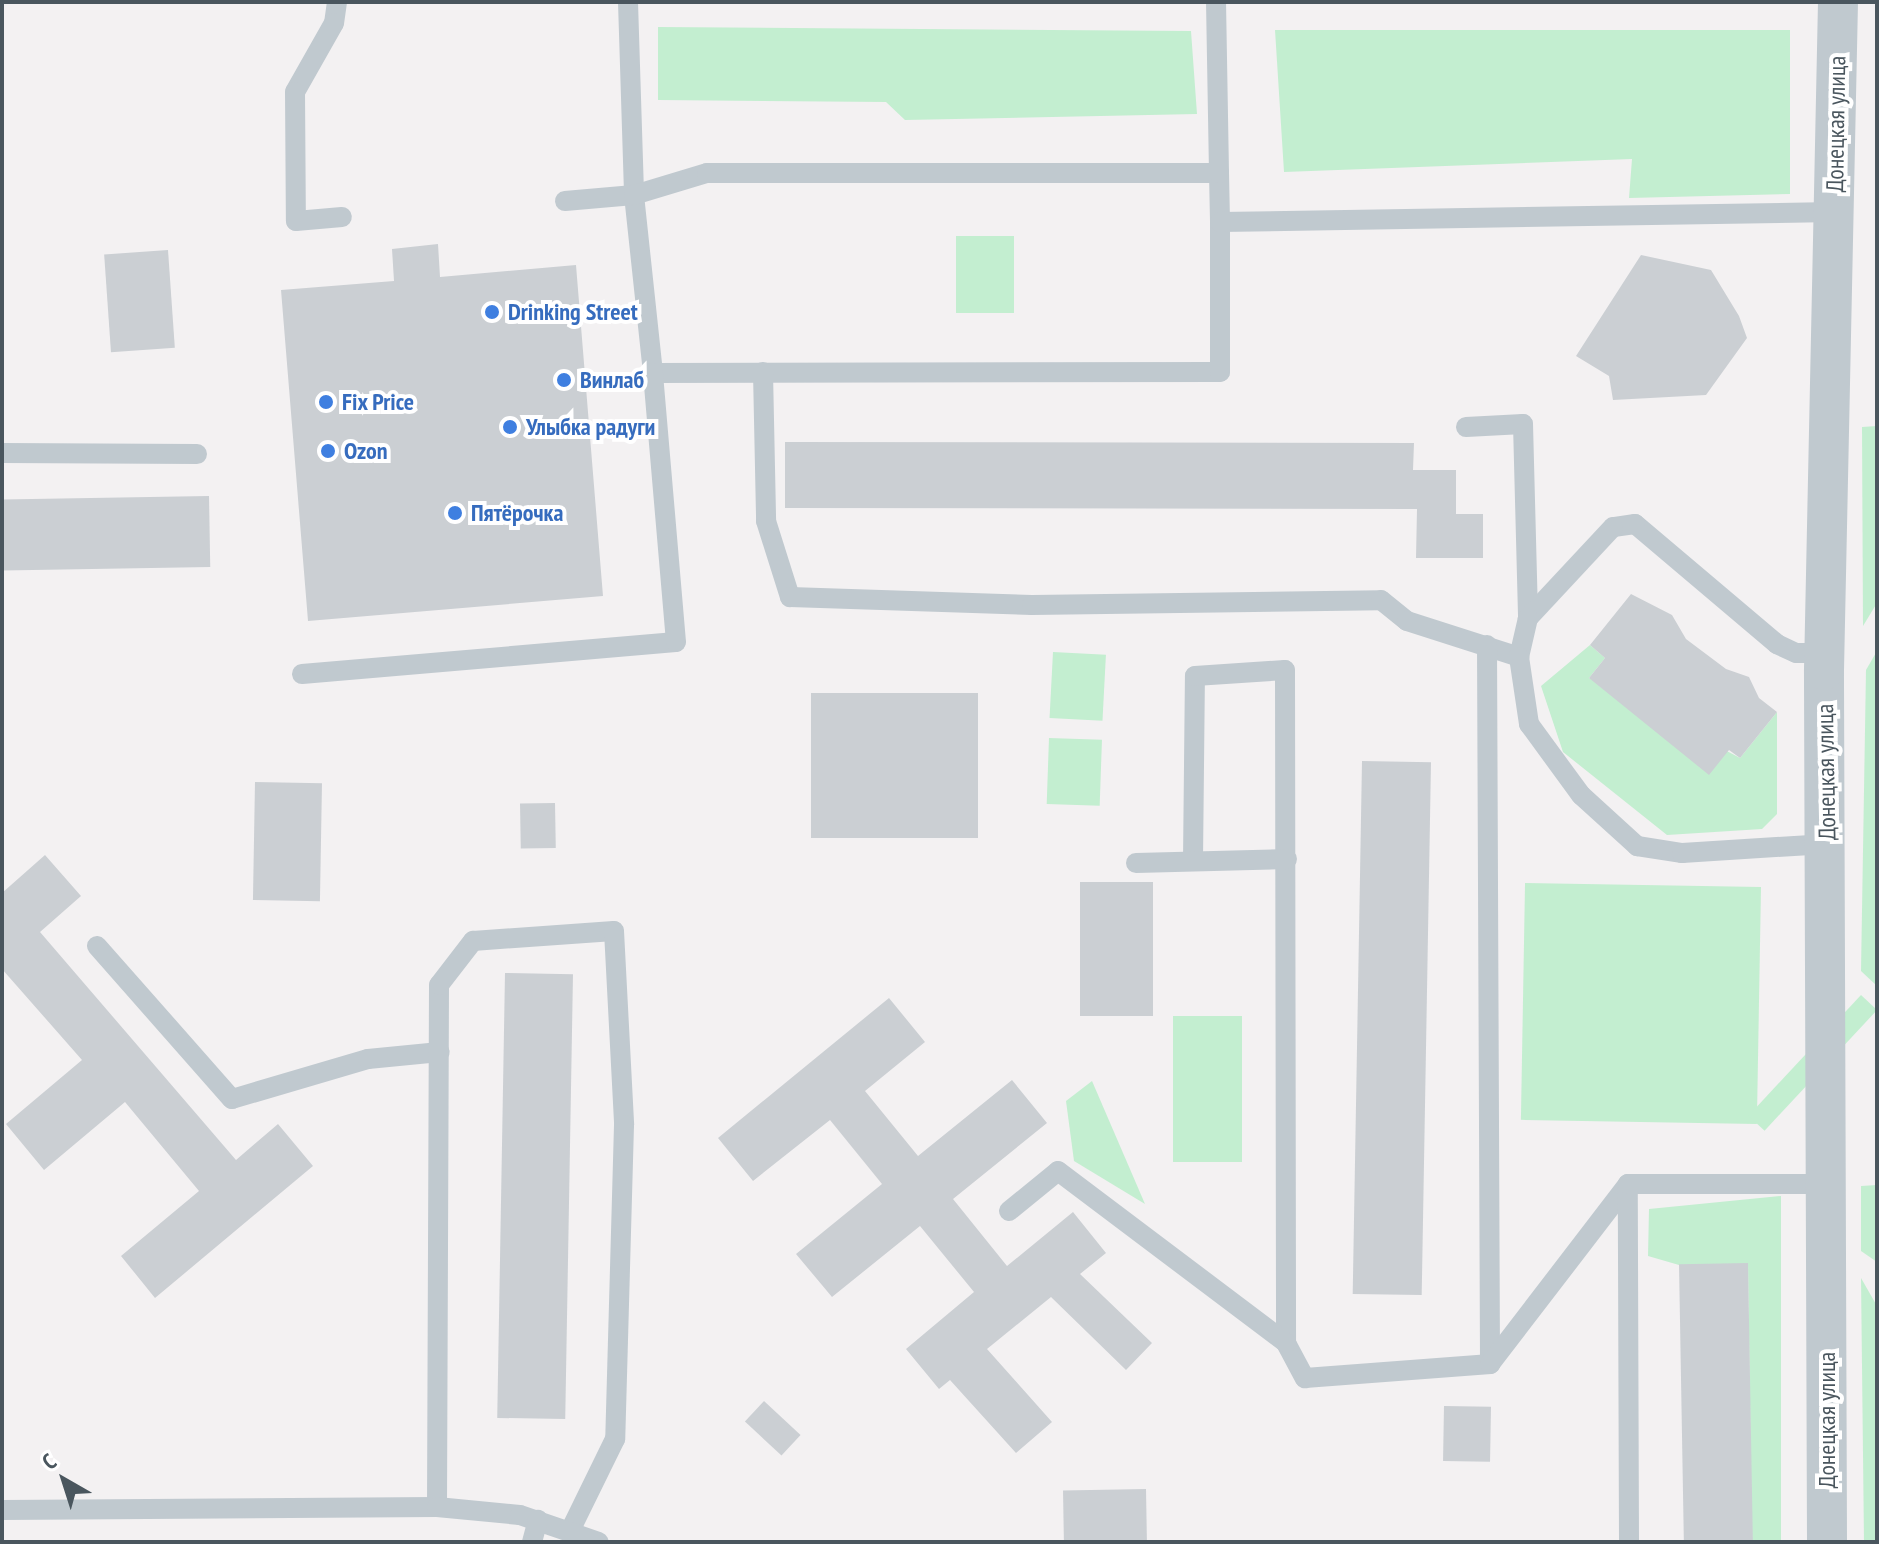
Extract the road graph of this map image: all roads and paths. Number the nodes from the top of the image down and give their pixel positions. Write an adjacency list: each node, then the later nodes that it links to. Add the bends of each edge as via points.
1 (337, 2): 9 (lane, via 334,23 295,92 296,221)
2 (628, 2): 6 (lane)
3 (1216, 2): 5 (lane)
4 (1838, 2): 8 (street, Донецкая улица)
5 (1219, 173): 6 (lane, via 707,173); 10 (lane)
6 (634, 195): 7 (lane); 12 (lane)
7 (565, 201)
8 (1834, 212): 10 (lane); 18 (street, Донецкая улица)
9 (342, 217)
10 (1220, 222): 11 (lane, via 1220,372)
11 (763, 372): 12 (lane); 17 (lane, via 766,521 790,597 1032,605 1381,600 1407,621)
12 (653, 373): 20 (lane, via 676,642)
13 (1466, 427): 16 (lane, via 1523,424)
14 (2, 453): 15 (lane)
15 (197, 454)
16 (1528, 618): 18 (lane, via 1611,519 1635,524 1777,644 1796,653); 19 (lane)
17 (1487, 645): 19 (lane); 31 (lane)
18 (1824, 653): 21 (street, Донецкая улица)
19 (1519, 657): 21 (lane, via 1529,724 1581,795 1637,846 1682,853)
20 (302, 674)
21 (1827, 844): 28 (street, Донецкая улица)
22 (1287, 859): 23 (lane); 23 (lane, via 1285,670 1195,676); 30 (lane)
23 (1193, 861): 24 (lane)
24 (1136, 863)
25 (97, 946): 26 (lane, via 232,1099 368,1059)
26 (440, 1052): 32 (lane); 35 (lane, via 439,985 473,941 614,931 624,1125 615,1439)
27 (1628, 1184): 28 (lane); 31 (lane); 38 (lane)
28 (1825, 1184): 39 (street, Донецкая улица)
29 (1009, 1211): 30 (lane, via 1058,1171)
30 (1286, 1343): 31 (lane, via 1305,1378)
31 (1490, 1364)
32 (437, 1507): 33 (lane); 34 (lane)
33 (2, 1510)
34 (538, 1520): 35 (lane); 36 (lane)
35 (571, 1529): 37 (lane)
36 (532, 1542)
37 (599, 1542)
38 (1629, 1542)
39 (1827, 1542)

